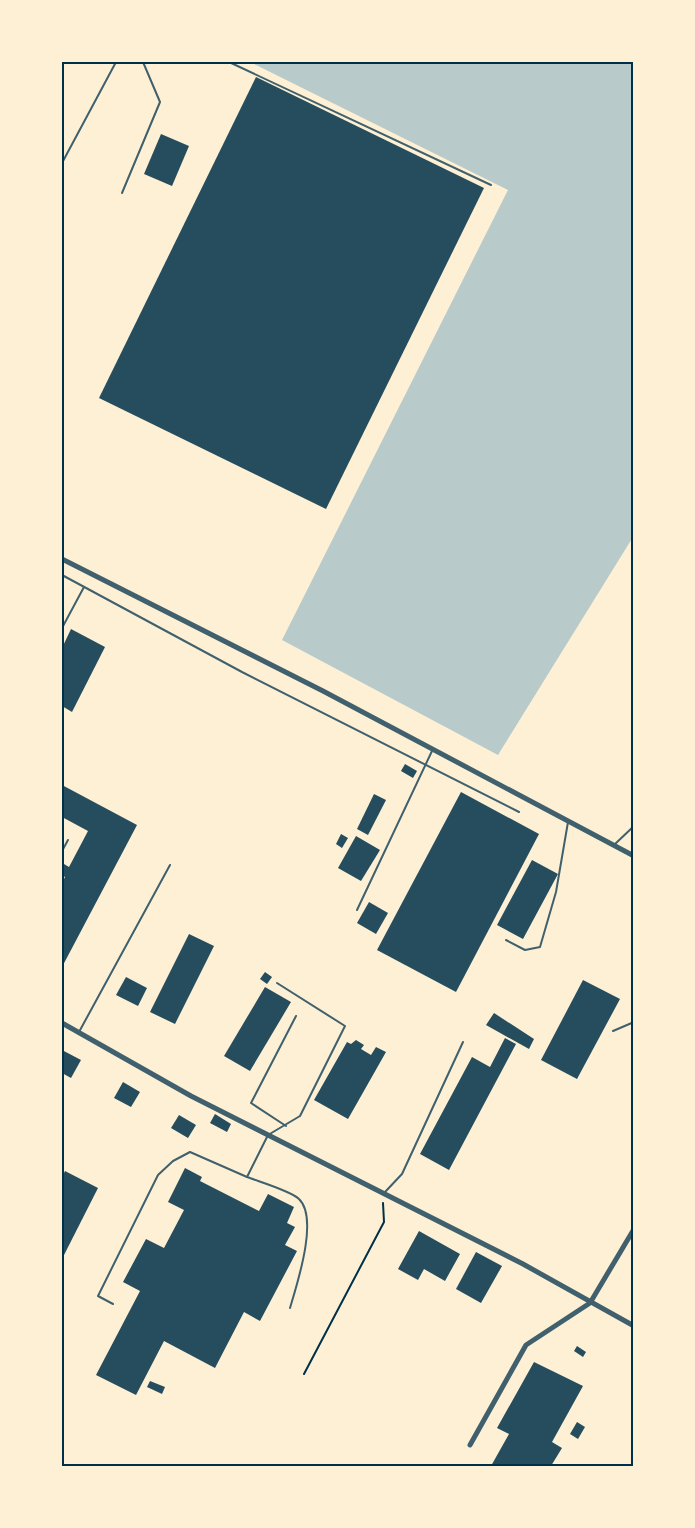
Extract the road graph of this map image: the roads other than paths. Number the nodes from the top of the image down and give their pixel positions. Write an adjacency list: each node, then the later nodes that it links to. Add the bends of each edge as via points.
1 (116, 62): 4 (lane)
2 (143, 62): 6 (lane, via 160,102)
3 (229, 62): 5 (lane)
4 (62, 163)
5 (491, 185)
6 (122, 194)
7 (62, 559): 11 (street)
8 (62, 575): 9 (lane)
9 (84, 587): 10 (lane); 12 (lane)
10 (62, 628)
11 (433, 749): 12 (lane); 14 (street)
12 (426, 765): 13 (lane); 21 (lane)
13 (519, 812)
14 (568, 822): 17 (street); 22 (lane, via 556,892 540,947 525,950)
15 (633, 826): 17 (lane)
16 (68, 840): 18 (lane)
17 (613, 846): 19 (street)
18 (62, 851)
19 (633, 856)
20 (170, 865): 28 (lane)
21 (357, 910)
22 (506, 940)
23 (277, 983): 30 (lane, via 345,1026 300,1116)
24 (296, 1016): 30 (lane, via 251,1103)
25 (633, 1022): 27 (lane)
26 (62, 1023): 28 (street)
27 (613, 1031)
28 (79, 1032): 31 (street)
29 (463, 1042): 33 (lane, via 402,1174)
30 (286, 1126): 31 (lane)
31 (268, 1135): 32 (lane); 33 (street)
32 (248, 1177): 36 (lane, via 190,1152 158,1175 98,1296); 37 (lane, via 299,1199 308,1216 302,1266)
33 (383, 1194): 35 (street)
34 (633, 1229): 35 (street)
35 (590, 1302): 38 (street); 39 (street, via 526,1345)
36 (113, 1304)
37 (291, 1308)
38 (633, 1326)
39 (470, 1445)

